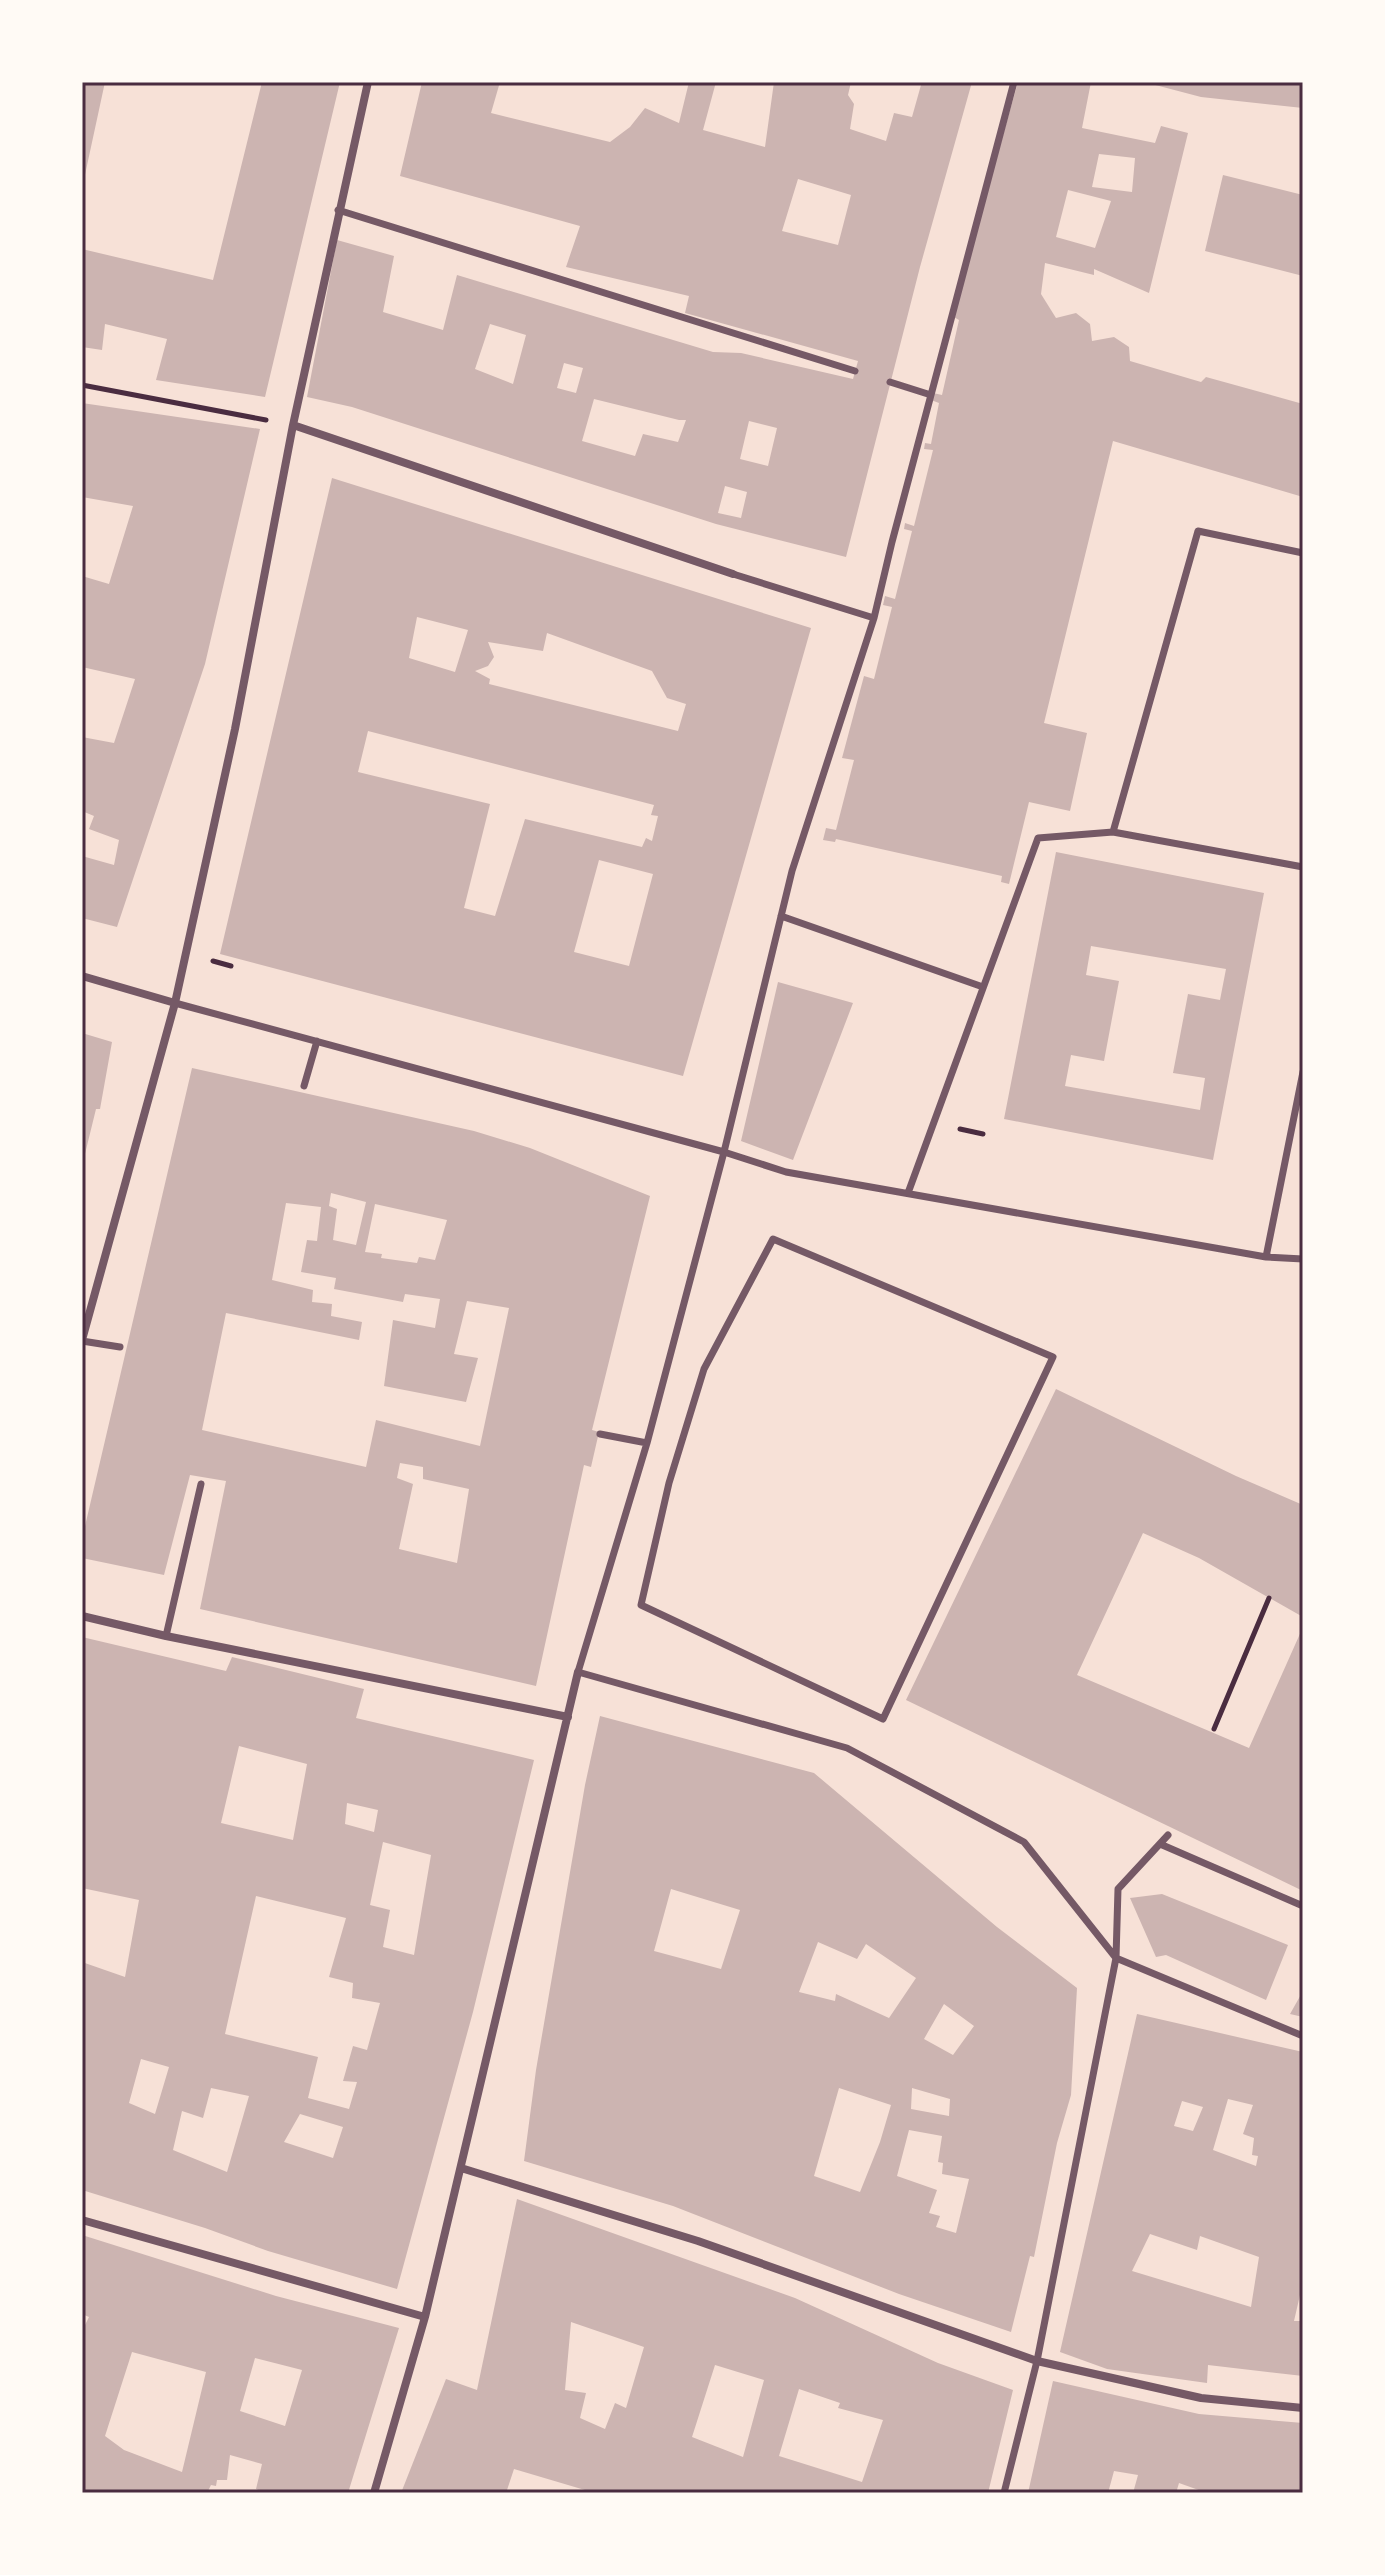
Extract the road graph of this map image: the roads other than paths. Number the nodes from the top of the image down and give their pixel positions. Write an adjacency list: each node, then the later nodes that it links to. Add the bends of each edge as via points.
1 (368, 82): 3 (street)
2 (1014, 82): 6 (street)
3 (338, 210): 4 (street); 7 (street)
4 (855, 371)
5 (890, 382): 6 (street)
6 (931, 395): 10 (street)
7 (293, 425): 9 (street); 16 (street)
8 (1303, 553): 11 (street, via 1198,531)
9 (733, 574): 10 (street)
10 (874, 618): 13 (street)
11 (1113, 832): 12 (street); 15 (street, via 1038,838)
12 (1303, 867)
13 (781, 916): 15 (street); 20 (street)
14 (82, 976): 16 (street)
15 (983, 987): 21 (street)
16 (175, 1003): 17 (street); 24 (street)
17 (317, 1041): 19 (street); 20 (street)
18 (1303, 1072): 22 (street)
19 (304, 1086)
20 (724, 1152): 21 (street, via 786,1172); 27 (street)
21 (908, 1193): 22 (street)
22 (1266, 1257): 23 (street)
23 (1303, 1259)
24 (82, 1340): 25 (street)
25 (120, 1347)
26 (600, 1434): 27 (street)
27 (647, 1443): 31 (street)
28 (201, 1484): 30 (street)
29 (82, 1616): 30 (street)
30 (166, 1636): 32 (street)
31 (578, 1672): 32 (street); 37 (street, via 847,1748 1024,1842)
32 (568, 1717): 39 (street)
33 (883, 1719): 33 (street, via 641,1605 669,1483 704,1369 773,1239 1053,1357)
34 (1168, 1835): 35 (street)
35 (1160, 1844): 36 (street); 37 (street, via 1118,1889)
36 (1303, 1906)
37 (1116, 1958): 38 (street); 42 (street)
38 (1303, 2036)
39 (461, 2168): 41 (street); 42 (street, via 698,2241)
40 (82, 2220): 41 (street)
41 (425, 2317): 44 (street)
42 (1037, 2361): 43 (street, via 1201,2398); 45 (street)
43 (1303, 2408)
44 (374, 2493)
45 (1004, 2493)

